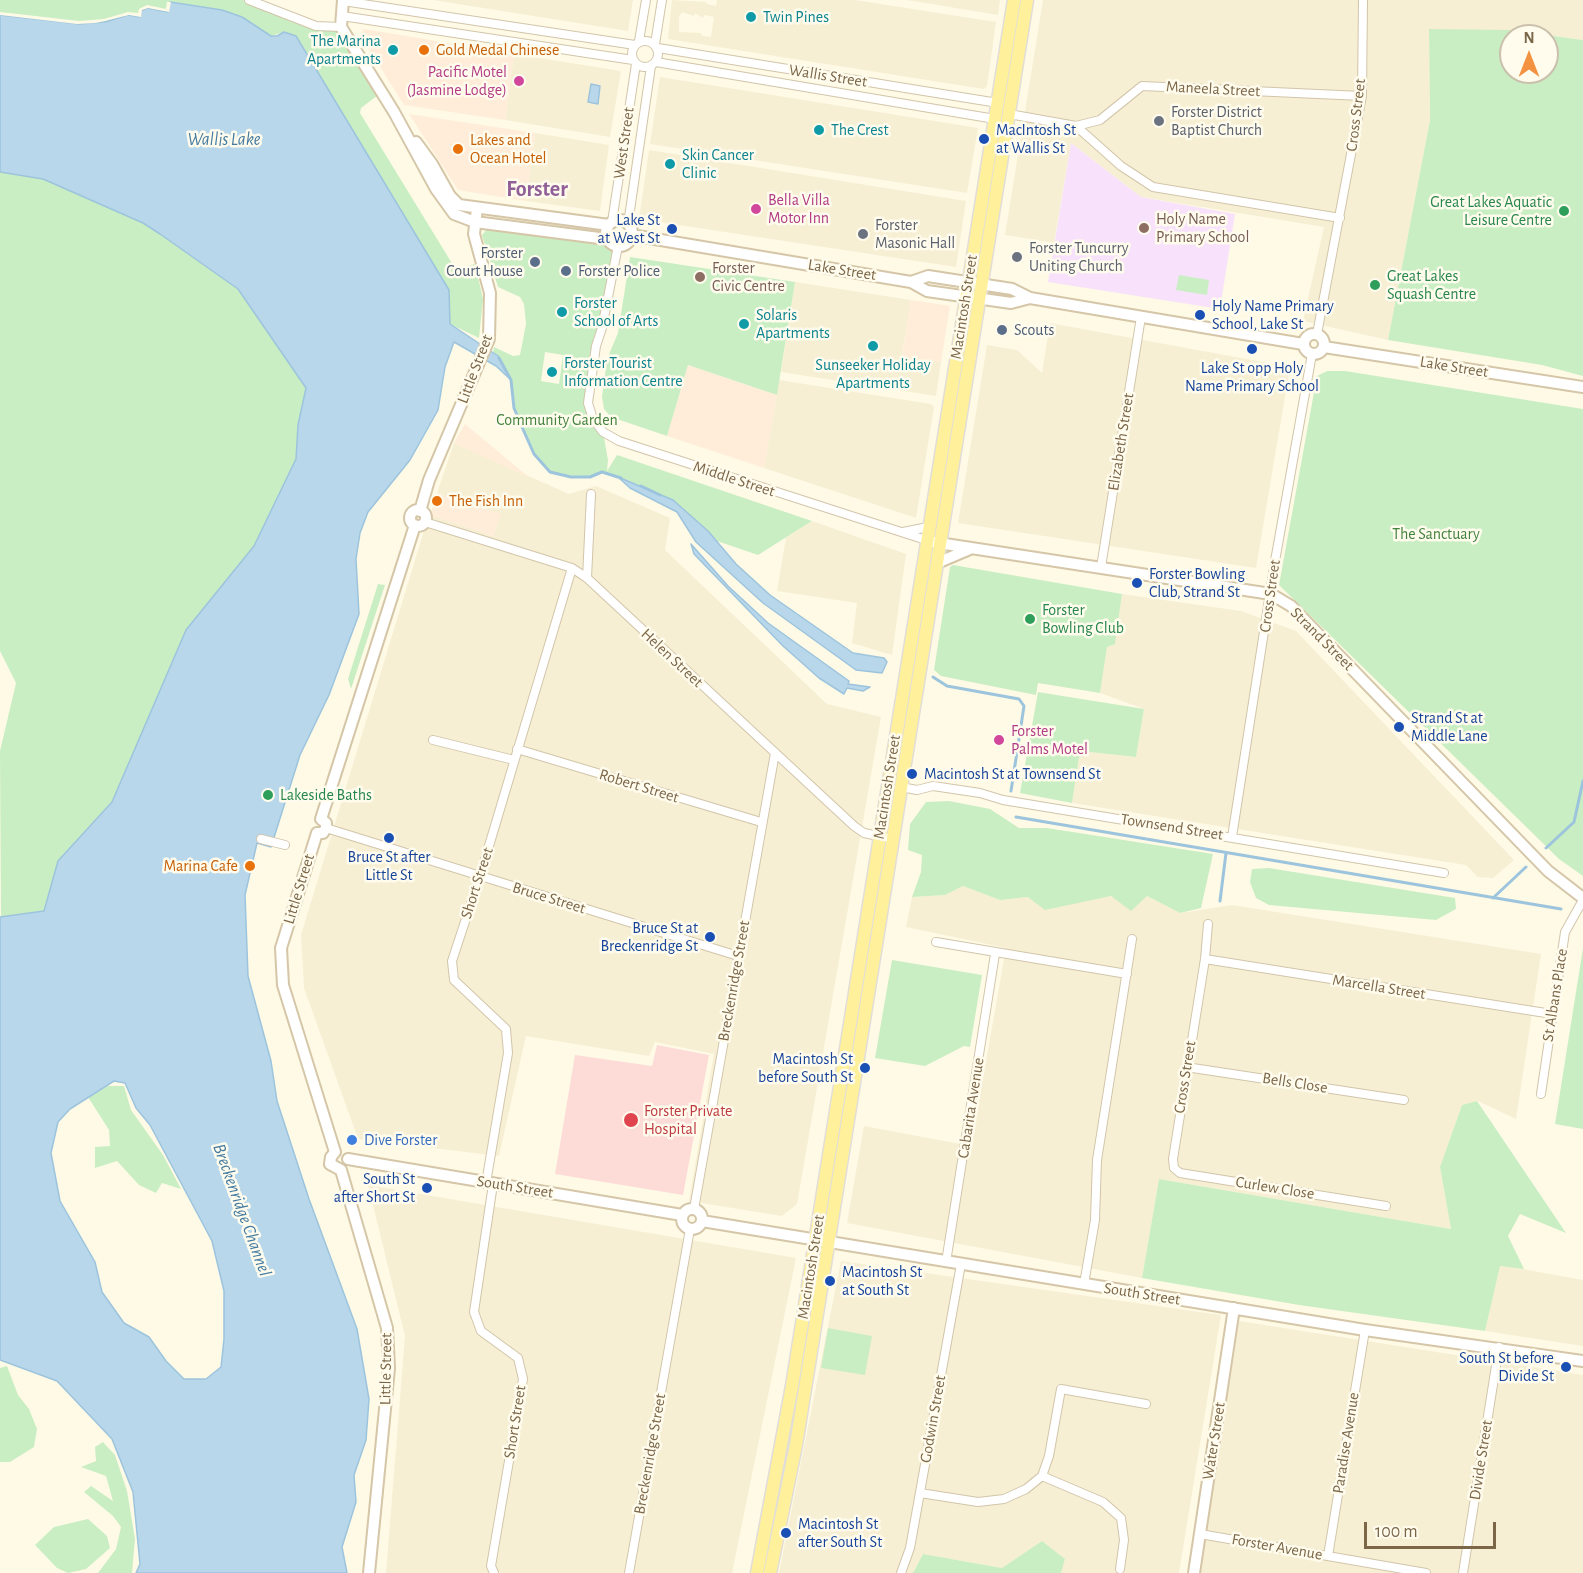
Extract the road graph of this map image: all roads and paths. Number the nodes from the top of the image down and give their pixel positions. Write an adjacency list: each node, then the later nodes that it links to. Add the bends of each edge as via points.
1 (249, 0): 8 (street, via 316,26)
2 (343, 0): 8 (street); 9 (street)
3 (646, 0): 9 (street)
4 (663, 0): 10 (street)
5 (1014, 0): 14 (main road, Macintosh Street)
6 (1027, 0): 15 (main road, Macintosh Street)
7 (1363, 0): 13 (street, Cross Street)
8 (341, 22): 11 (street); 18 (street)
9 (637, 43): 10 (street, via 650,41); 11 (street, via 632,52)
10 (656, 46): 12 (street); 14 (street, Wallis Street)
11 (635, 62): 12 (street, via 643,67); 22 (street, West Street)
12 (653, 64): 16 (street, Wallis Street); 23 (street, West Street)
13 (1362, 96): 17 (street, Maneela Street, via 1142,86 1100,120); 20 (street, Cross Street)
14 (998, 103): 16 (main road, Macintosh Street)
15 (1009, 114): 17 (street); 29 (main road, Macintosh Street)
16 (995, 119): 28 (main road, Macintosh Street)
17 (1076, 126): 20 (street, via 1121,166 1153,186)
18 (407, 134): 19 (street, via 428,158 454,201); 21 (street, via 447,208)
19 (477, 208): 21 (street, Little Street); 22 (street)
20 (1340, 218): 34 (street, Cross Street)
21 (475, 222): 25 (street); 40 (street, Little Street, via 474,234 490,293 488,342 429,480 420,511 411,515 410,520)
22 (611, 224): 23 (street); 25 (street)
23 (627, 224): 24 (street)
24 (631, 235): 26 (street); 27 (street, Lake Street)
25 (607, 239): 26 (street)
26 (618, 246): 42 (street, Middle Street, via 588,403 603,432 619,441)
27 (912, 282): 28 (street, Lake Street, via 928,276); 30 (street, Lake Street, via 927,291)
28 (967, 282): 29 (street, Lake Street); 30 (main road, Macintosh Street)
29 (982, 285): 31 (street, Lake Street, via 1012,289); 32 (main road, Macintosh Street)
30 (965, 297): 32 (street, Lake Street); 41 (main road, Macintosh Street)
31 (1030, 298): 32 (street, Lake Street, via 1011,303); 33 (street, Lake Street)
32 (980, 299): 44 (main road, Macintosh Street)
33 (1141, 317): 35 (street, Lake Street); 47 (street, Elizabeth Street)
34 (1317, 334): 35 (street, via 1307,336); 36 (street, via 1324,340)
35 (1303, 344): 37 (street)
36 (1324, 347): 37 (street); 38 (street, Lake Street)
37 (1312, 354): 50 (street, Cross Street)
38 (1583, 387)
39 (591, 494): 49 (street)
40 (420, 524): 48 (street, Helen Street); 57 (street, Little Street)
41 (928, 527): 42 (street, Middle Street); 43 (main road, Macintosh Street)
42 (898, 533): 43 (street, Middle Street)
43 (926, 540): 44 (street, Middle Street); 58 (main road, Macintosh Street)
44 (940, 543): 45 (street, Strand Street); 46 (main road, Macintosh Street)
45 (974, 548): 46 (street); 47 (street, Strand Street)
46 (937, 563): 55 (main road, Macintosh Street)
47 (1101, 567): 50 (street, Strand Street)
48 (572, 568): 49 (street, Helen Street); 52 (street, Short Street)
49 (587, 578): 53 (street, Helen Street)
50 (1271, 594): 59 (street, Cross Street); 65 (street, Strand Street, via 1291,606 1548,871)
51 (433, 740): 54 (street)
52 (517, 750): 54 (street, Short Street); 56 (street, Robert Street)
53 (774, 753): 56 (street, Breckenridge Street); 58 (street, Helen Street, via 859,830)
54 (514, 760): 64 (street, Short Street)
55 (901, 787): 59 (street, Townsend Street, via 917,790 933,786); 61 (main road, Macintosh Street)
56 (762, 822): 70 (street, Breckenridge Street)
57 (322, 827): 64 (street, Bruce Street); 77 (street, Little Street, via 281,948 283,985)
58 (879, 837): 61 (street, Helen Street); 87 (main road, Macintosh Street)
59 (1232, 837): 63 (street, Townsend Street)
60 (261, 839): 62 (street)
61 (893, 839): 87 (main road, Macintosh Street)
62 (285, 845)
63 (1444, 873)
64 (480, 876): 70 (street, Bruce Street); 81 (street, Short Street, via 452,961 454,980 506,1029 508,1053)
65 (1583, 899): 73 (street, St Albans Place, via 1565,932)
66 (1208, 924): 71 (street, Cross Street)
67 (1132, 939): 72 (street)
68 (936, 942): 69 (street)
69 (995, 954): 72 (street); 88 (street, Cabarita Avenue)
70 (738, 956): 83 (street, Breckenridge Street)
71 (1205, 959): 73 (street, Marcella Street); 74 (street, Cross Street)
72 (1127, 974): 90 (street, via 1097,1160 1095,1220)
73 (1552, 1014): 75 (street, St Albans Place)
74 (1186, 1067): 76 (street, Bells Close); 79 (street, Cross Street)
75 (1541, 1094)
76 (1404, 1100)
77 (335, 1152): 78 (street, via 343,1152); 80 (street, via 330,1164)
78 (348, 1159): 80 (street, via 346,1167); 81 (street, South Street)
79 (1173, 1160): 82 (street, Curlew Close, via 1180,1173)
80 (340, 1170): 101 (street, Little Street, via 387,1328 389,1368)
81 (489, 1183): 84 (street, South Street); 102 (street, Short Street, via 474,1312 481,1331 518,1359 523,1379 491,1566)
82 (1386, 1206)
83 (694, 1209): 84 (street); 85 (street)
84 (682, 1215): 86 (street, via 682,1224)
85 (702, 1221): 86 (street); 87 (street, South Street)
86 (690, 1229): 103 (street, Breckenridge Street)
87 (822, 1242): 88 (street, South Street); 104 (main road, Macintosh Street); 105 (main road, Macintosh Street, via 796,1444)
88 (946, 1262): 89 (street, South Street)
89 (961, 1264): 90 (street, South Street); 97 (street, Godwin Street)
90 (1084, 1284): 91 (street, South Street)
91 (1234, 1308): 92 (street, South Street); 98 (street, Water Street)
92 (1365, 1330): 93 (street, South Street); 99 (street, Paradise Avenue)
93 (1499, 1347): 94 (street, South Street); 109 (street, Divide Street)
94 (1583, 1361)
95 (1146, 1404): 96 (street, via 1061,1389)
96 (1042, 1476): 97 (street, via 1004,1499 978,1502); 100 (street, via 1103,1502 1121,1518 1124,1540)
97 (920, 1493): 106 (street, Godwin Street)
98 (1200, 1534): 99 (street, Forster Avenue); 107 (street, Water Street)
99 (1328, 1556): 108 (street, Forster Avenue)
100 (1120, 1569)
101 (369, 1573)
102 (494, 1573)
103 (629, 1573)
104 (757, 1573)
105 (770, 1573)
106 (901, 1573)
107 (1194, 1573)
108 (1426, 1573)
109 (1462, 1573)

